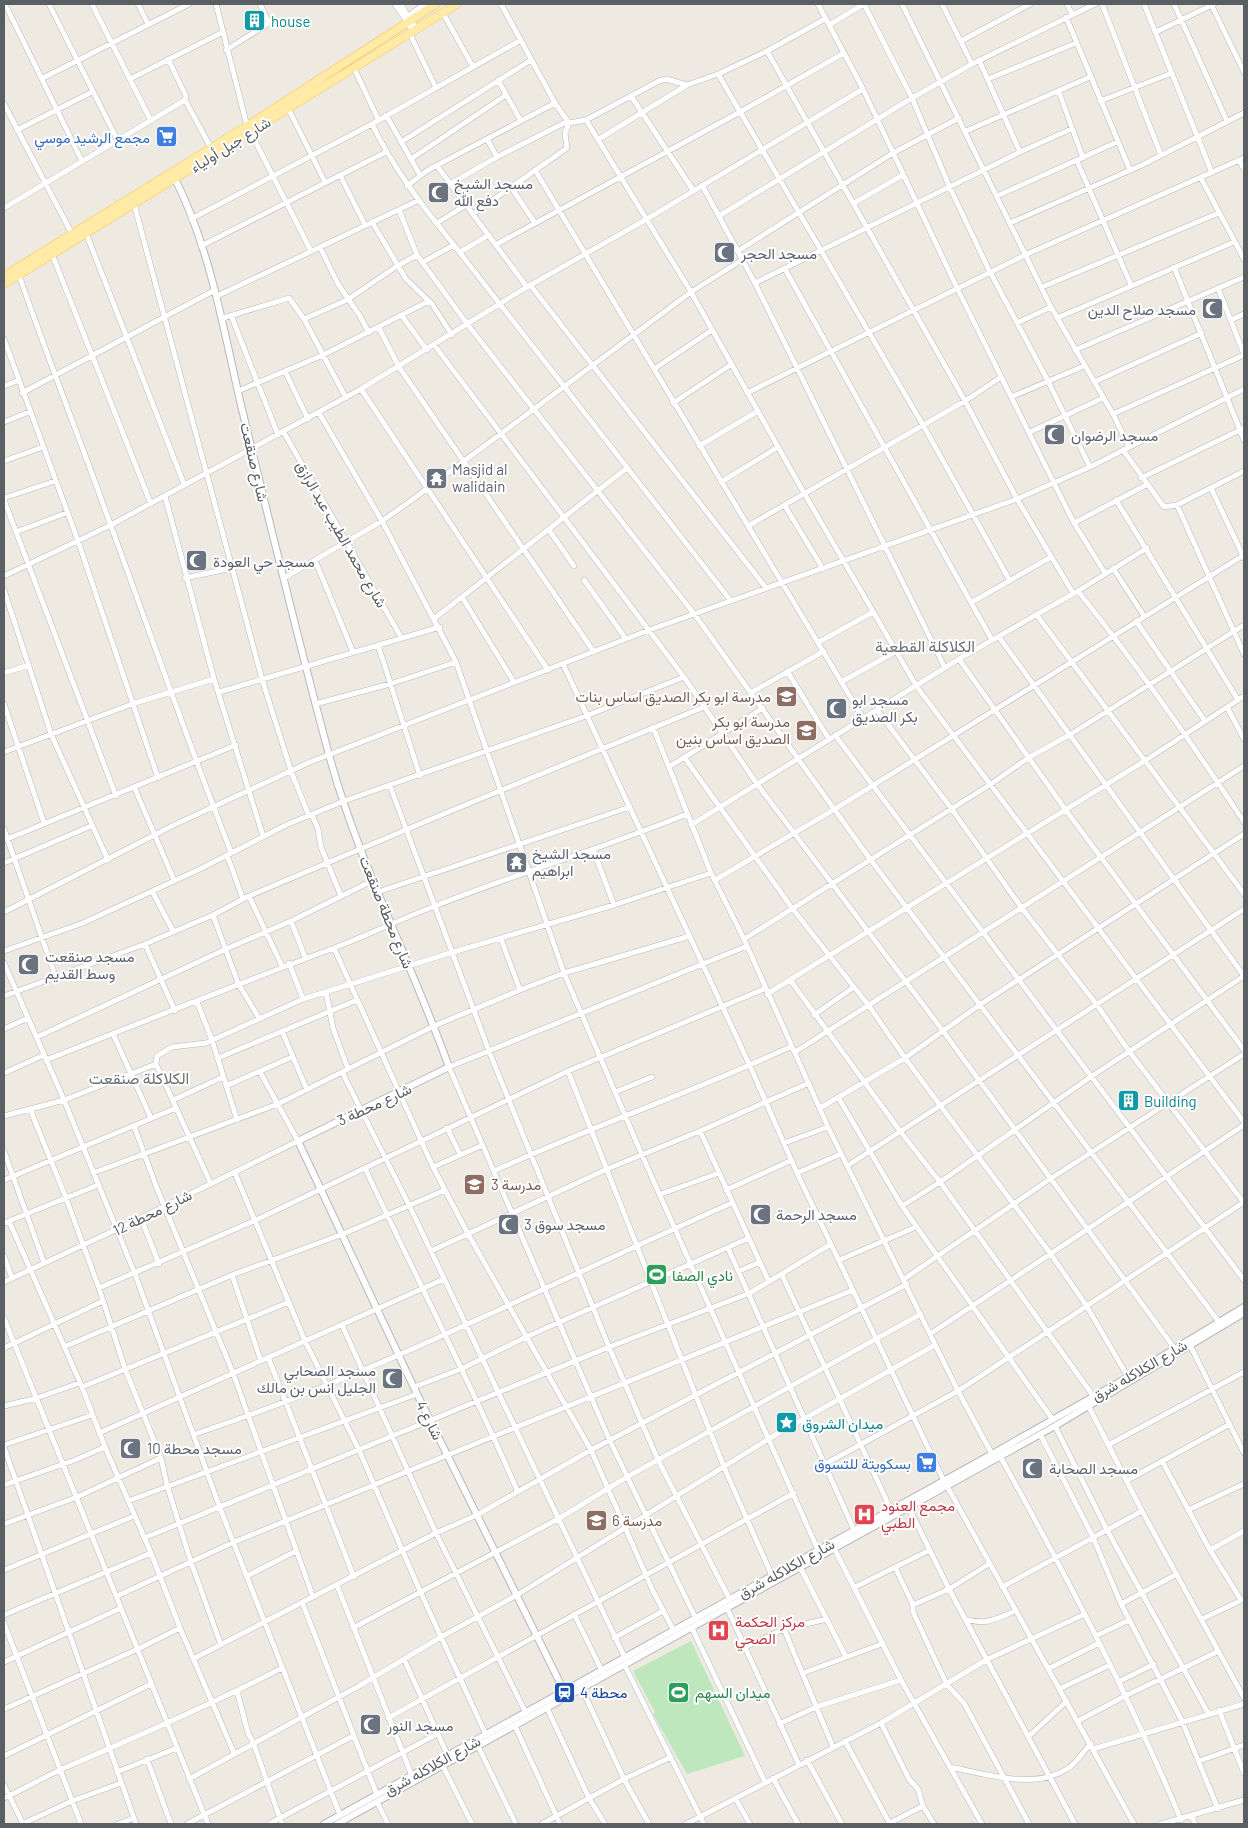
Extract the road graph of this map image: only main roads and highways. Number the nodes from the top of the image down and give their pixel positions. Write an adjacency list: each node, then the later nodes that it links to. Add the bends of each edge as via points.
1 (436, 4): 3 (main road, شارع جبل أولياء)
2 (457, 4): 3 (main road, شارع جبل أولياء)
3 (249, 129): 4 (main road, شارع جبل أولياء); 4 (main road, شارع جبل أولياء, via 211,148)
4 (173, 175): 5 (main road, شارع جبل أولياء); 6 (main road, شارع جبل أولياء, via 134,204)
5 (4, 276)
6 (4, 284)

